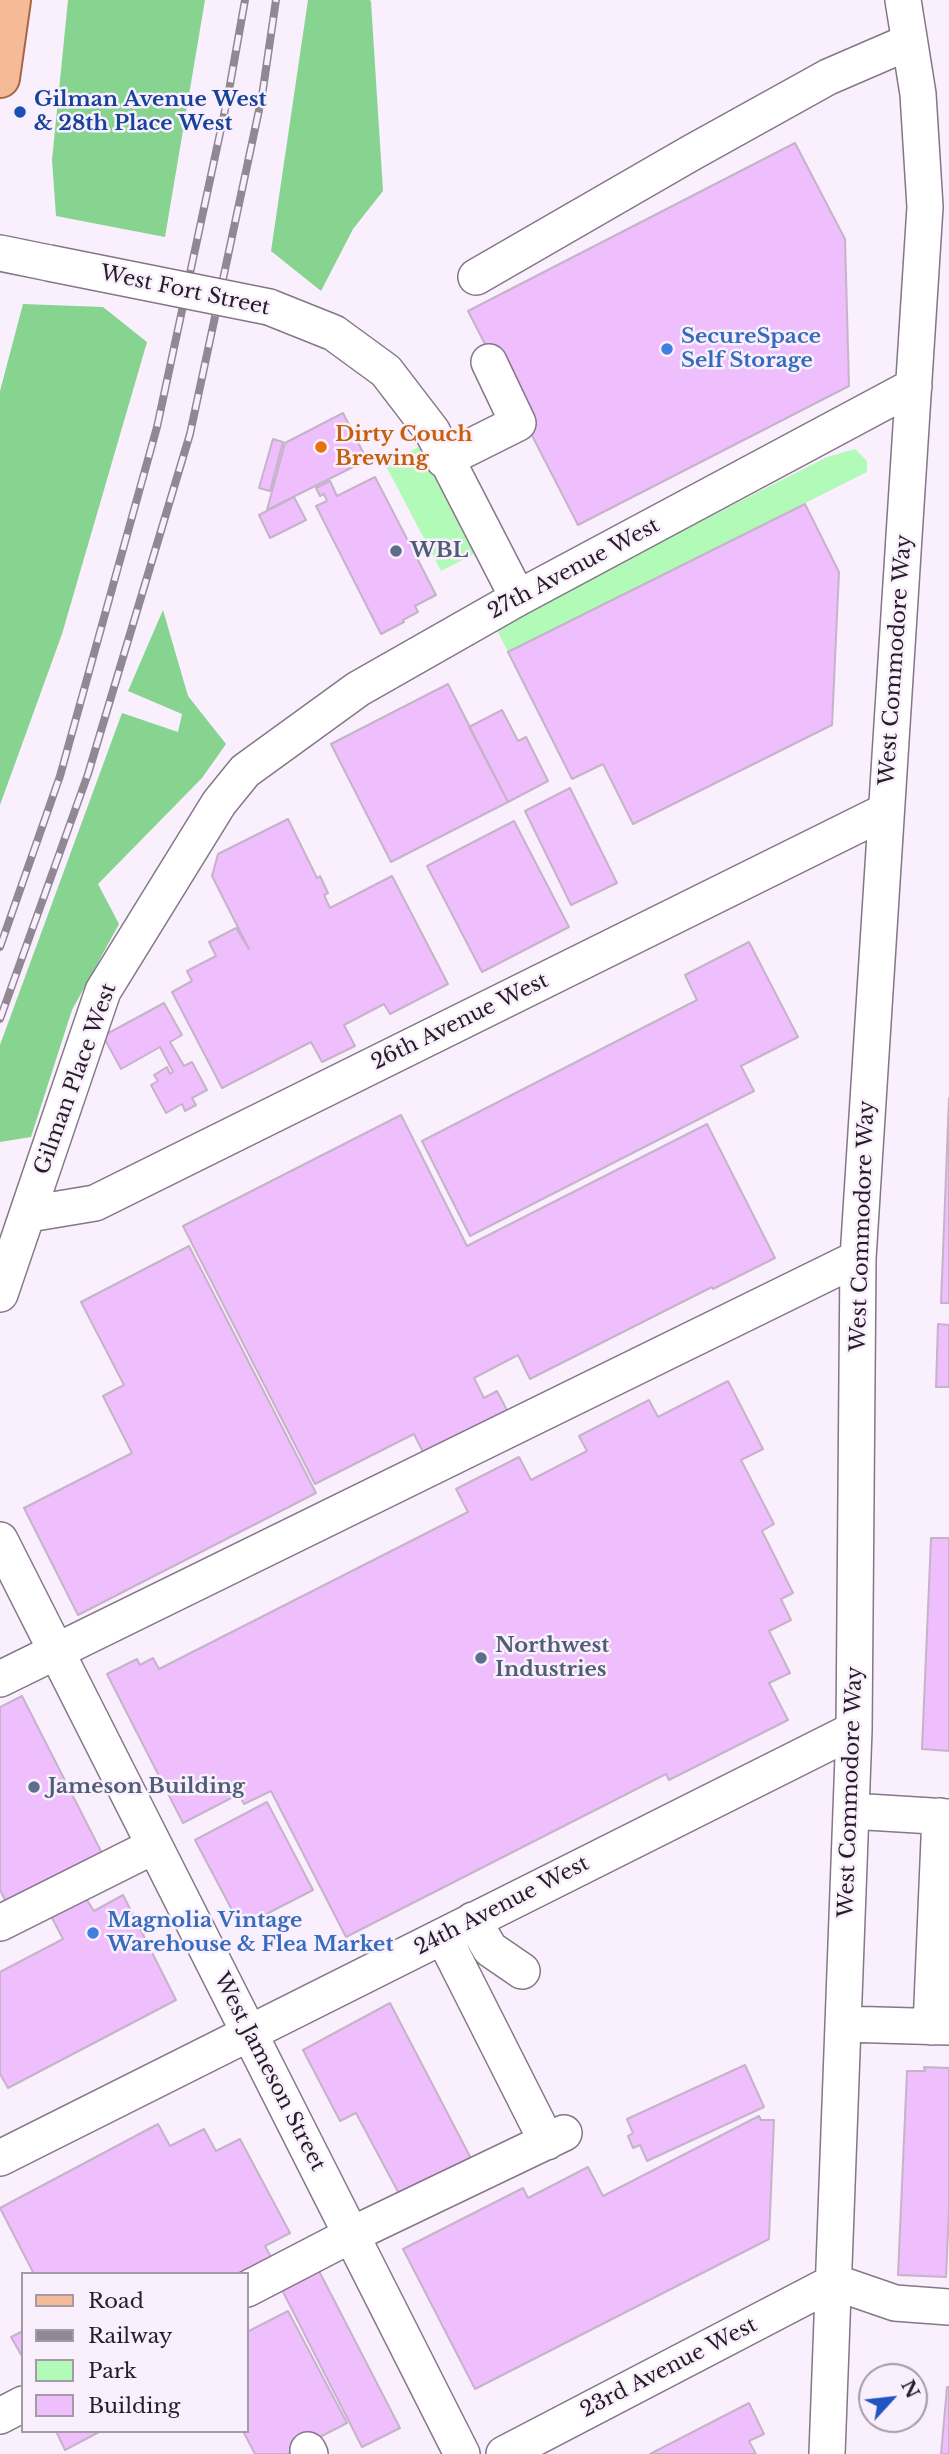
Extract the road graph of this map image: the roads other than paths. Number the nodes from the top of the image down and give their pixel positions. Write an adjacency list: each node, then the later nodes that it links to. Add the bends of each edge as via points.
1 (11, 0): 4 (main road)
2 (903, 0): 3 (street, West Commodore Way)
3 (909, 42): 6 (street, via 828,76); 8 (street, West Commodore Way, via 918,94 925,207)
4 (0, 78)
5 (0, 253): 9 (street, West Fort Street, bridge, via 269,307 334,333 386,371 432,431)
6 (476, 277)
7 (489, 362): 9 (street, via 518,423)
8 (914, 386): 10 (street, 27th Avenue West); 12 (street, West Commodore Way)
9 (444, 460): 10 (street, West Fort Street)
10 (518, 598): 11 (street, 27th Avenue West, via 358,689)
11 (245, 771): 13 (street, Gilman Place West, via 219,803 103,991)
12 (886, 811): 13 (street, 26th Avenue West, via 95,1203); 14 (street, West Commodore Way)
13 (29, 1214): 15 (street, Gilman Place West)
14 (858, 1258): 17 (street); 19 (street, West Commodore Way)
15 (0, 1294)
16 (0, 1540): 17 (street, West Jameson Street)
17 (56, 1651): 18 (street); 22 (street, West Jameson Street)
18 (0, 1679)
19 (854, 1730): 20 (street, West Commodore Way); 24 (street, 24th Avenue West, via 688,1831)
20 (851, 1811): 21 (street); 26 (street, West Commodore Way)
21 (944, 1816): 27 (street)
22 (154, 1846): 23 (street); 28 (street, West Jameson Street)
23 (0, 1923)
24 (458, 1928): 25 (street); 28 (street, 24th Avenue West); 30 (street, via 555,2137)
25 (522, 1971)
26 (844, 2024): 27 (street); 31 (street, West Commodore Way)
27 (940, 2027)
28 (249, 2032): 29 (street, 24th Avenue West); 30 (street, West Jameson Street)
29 (0, 2158)
30 (351, 2235): 32 (street); 36 (street, West Jameson Street)
31 (834, 2282): 33 (street, via 895,2303); 37 (street, 23rd Avenue West); 38 (street, West Commodore Way)
32 (248, 2288)
33 (949, 2307)
34 (21, 2405): 35 (street)
35 (0, 2416)
36 (462, 2454)
37 (504, 2454)
38 (827, 2454)

